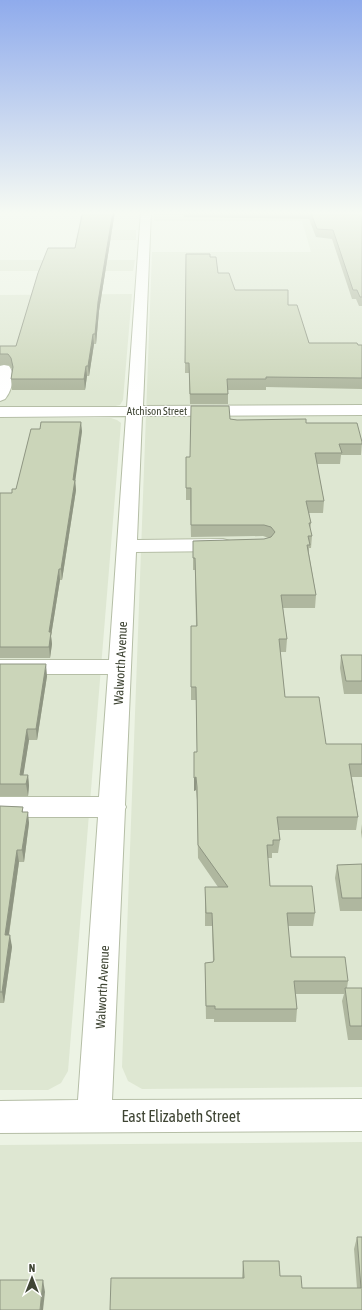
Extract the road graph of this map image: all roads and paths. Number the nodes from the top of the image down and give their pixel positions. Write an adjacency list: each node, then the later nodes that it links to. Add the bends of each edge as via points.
1 (143, 272): 5 (street, Walworth Avenue)
2 (4, 369): 3 (street, via 6,377)
3 (0, 396)
4 (362, 410): 5 (street, Atchison Street)
5 (135, 411): 6 (street, Atchison Street); 8 (street, Walworth Avenue)
6 (0, 412)
7 (240, 544): 8 (street)
8 (126, 546): 10 (street, Walworth Avenue)
9 (0, 667): 10 (street)
10 (120, 668): 12 (street, Walworth Avenue)
11 (0, 807): 12 (street)
12 (113, 807): 14 (street, Walworth Avenue)
13 (362, 1115): 14 (street, East Elizabeth Street)
14 (94, 1116): 15 (street, East Elizabeth Street)
15 (0, 1117)

